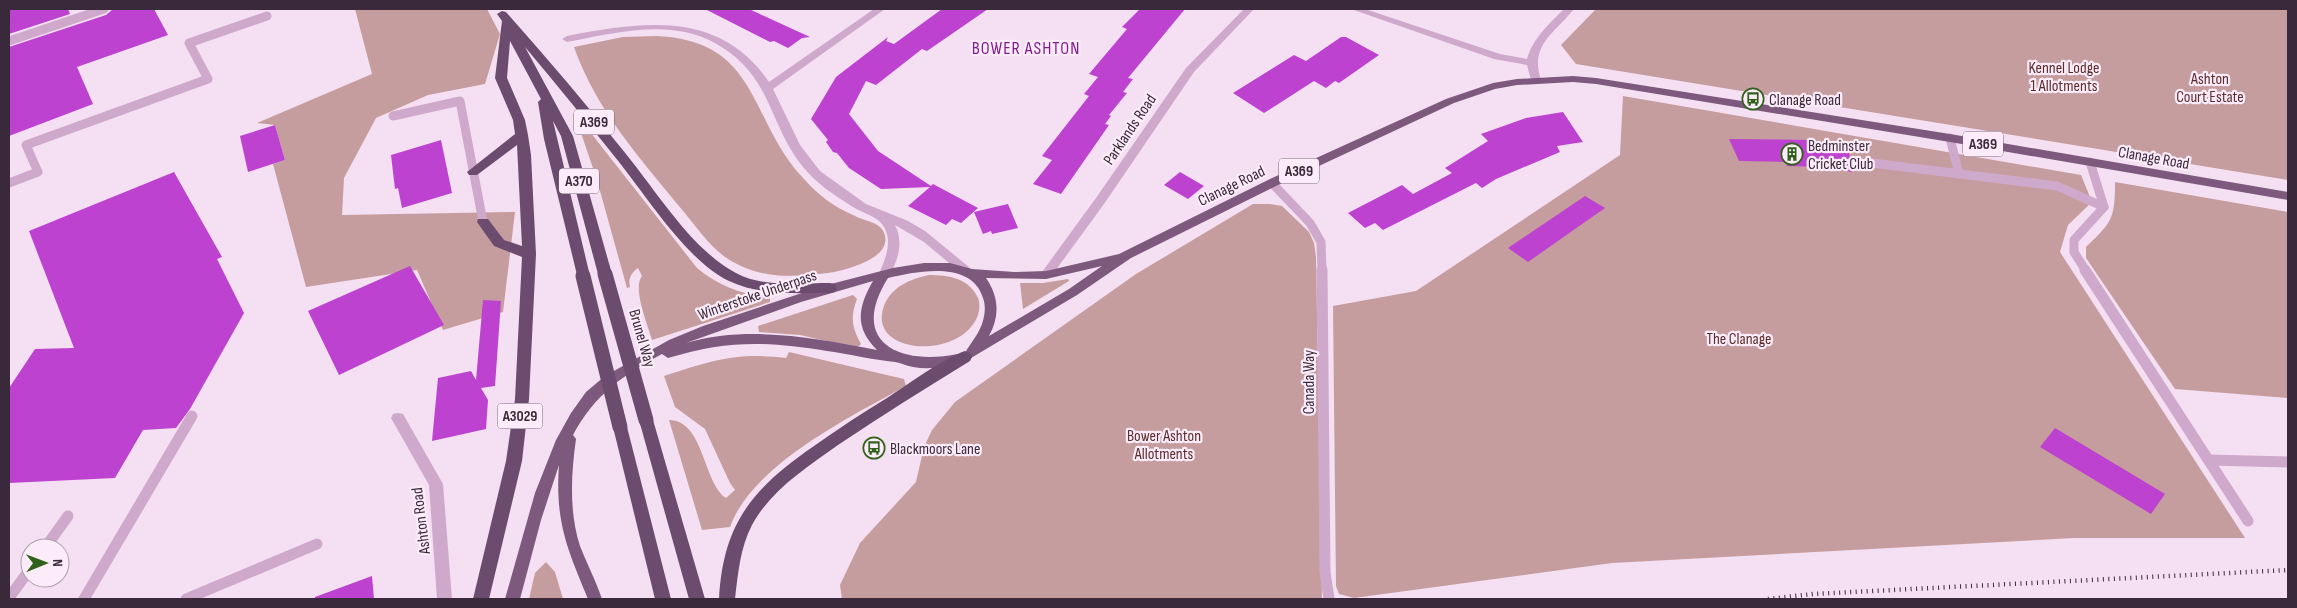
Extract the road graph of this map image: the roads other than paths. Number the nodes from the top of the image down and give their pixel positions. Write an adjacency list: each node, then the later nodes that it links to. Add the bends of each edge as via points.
1 (104, 9): 9 (lane)
2 (880, 9): 12 (street)
3 (1249, 9): 31 (street, Parklands Road, via 1190,70)
4 (1356, 9): 10 (street, via 1498,57)
5 (1569, 9): 10 (street, via 1543,36)
6 (502, 15): 13 (highway, Brunel Way / A370); 15 (highway, A3029, via 501,78); 32 (highway, A369, via 574,97 684,233 719,269 760,286)
7 (267, 16): 21 (lane, via 189,43 208,79 26,144 38,172)
8 (567, 39): 12 (street, via 640,27 690,30 732,49 752,66)
9 (9, 41)
10 (1531, 63): 11 (street)
11 (1536, 80): 16 (main road, Clanage Road / A369, via 1573,78 1596,81); 22 (main road, Clanage Road / A369, via 1474,92)
12 (767, 88): 25 (street, via 811,170 837,192)
13 (542, 92): 53 (highway, Brunel Way / A370, bridge, via 550,140); 54 (highway, Brunel Way / A370, bridge, via 567,136)
14 (393, 116): 19 (lane, via 460,101)
15 (522, 135): 19 (highway); 27 (highway, A3029)
16 (1950, 138): 17 (main road, Clanage Road / A369); 20 (lane)
17 (2090, 162): 23 (main road, Clanage Road / A369); 24 (lane)
18 (1872, 163): 20 (lane)
19 (473, 172): 26 (lane)
20 (1959, 174): 24 (lane, via 2057,186)
21 (9, 183)
22 (1272, 183): 28 (main road, Clanage Road / A369); 56 (lane, Canada Way, via 1310,224 1321,242 1325,572)
23 (2288, 196)
24 (2104, 207): 39 (lane, via 2074,240 2074,252)
25 (883, 217): 29 (street, via 905,224); 30 (street, via 895,237)
26 (483, 222): 27 (highway, via 500,243)
27 (529, 254): 50 (highway, A3029, via 522,398 514,461)
28 (1127, 255): 31 (main road, Clanage Road / A369); 33 (main road, Clanage Road / A369, via 1073,292)
29 (968, 272): 30 (main road, A369, via 925,268); 31 (main road, Clanage Road / A369); 33 (main road, via 982,282 991,303 988,327)
30 (885, 274): 32 (main road, Winterstoke Underpass / A369); 35 (main road, via 875,288 866,322 878,343)
31 (1046, 275)
32 (830, 288): 34 (main road, Winterstoke Underpass / A369, via 684,338)
33 (968, 355): 35 (main road, via 921,363); 55 (highway, via 847,431 775,484 746,520 738,539 729,574)
34 (646, 359): 35 (main road, Winterstoke Underpass, via 719,340 752,338 808,342); 38 (main road, Winterstoke Underpass / A3029, via 620,373 592,395)
35 (897, 359)
36 (192, 416): 47 (lane)
37 (398, 418): 49 (street, Ashton Road, via 436,484)
38 (570, 427): 51 (main road, Winterstoke Underpass / A3029, via 550,469); 52 (main road, Winterstoke Underpass / A3029, via 565,463 569,532)
39 (2209, 460): 40 (lane); 42 (lane)
40 (2288, 462)
41 (68, 516): 43 (lane)
42 (2248, 520)
43 (52, 538)
44 (317, 544): 48 (lane)
45 (20, 583): 46 (lane)
46 (9, 598)
47 (84, 599)
48 (186, 599)
49 (444, 599)
50 (482, 599)
51 (512, 599)
52 (595, 599)
53 (663, 599)
54 (697, 599)
55 (727, 599)
56 (1329, 599)

